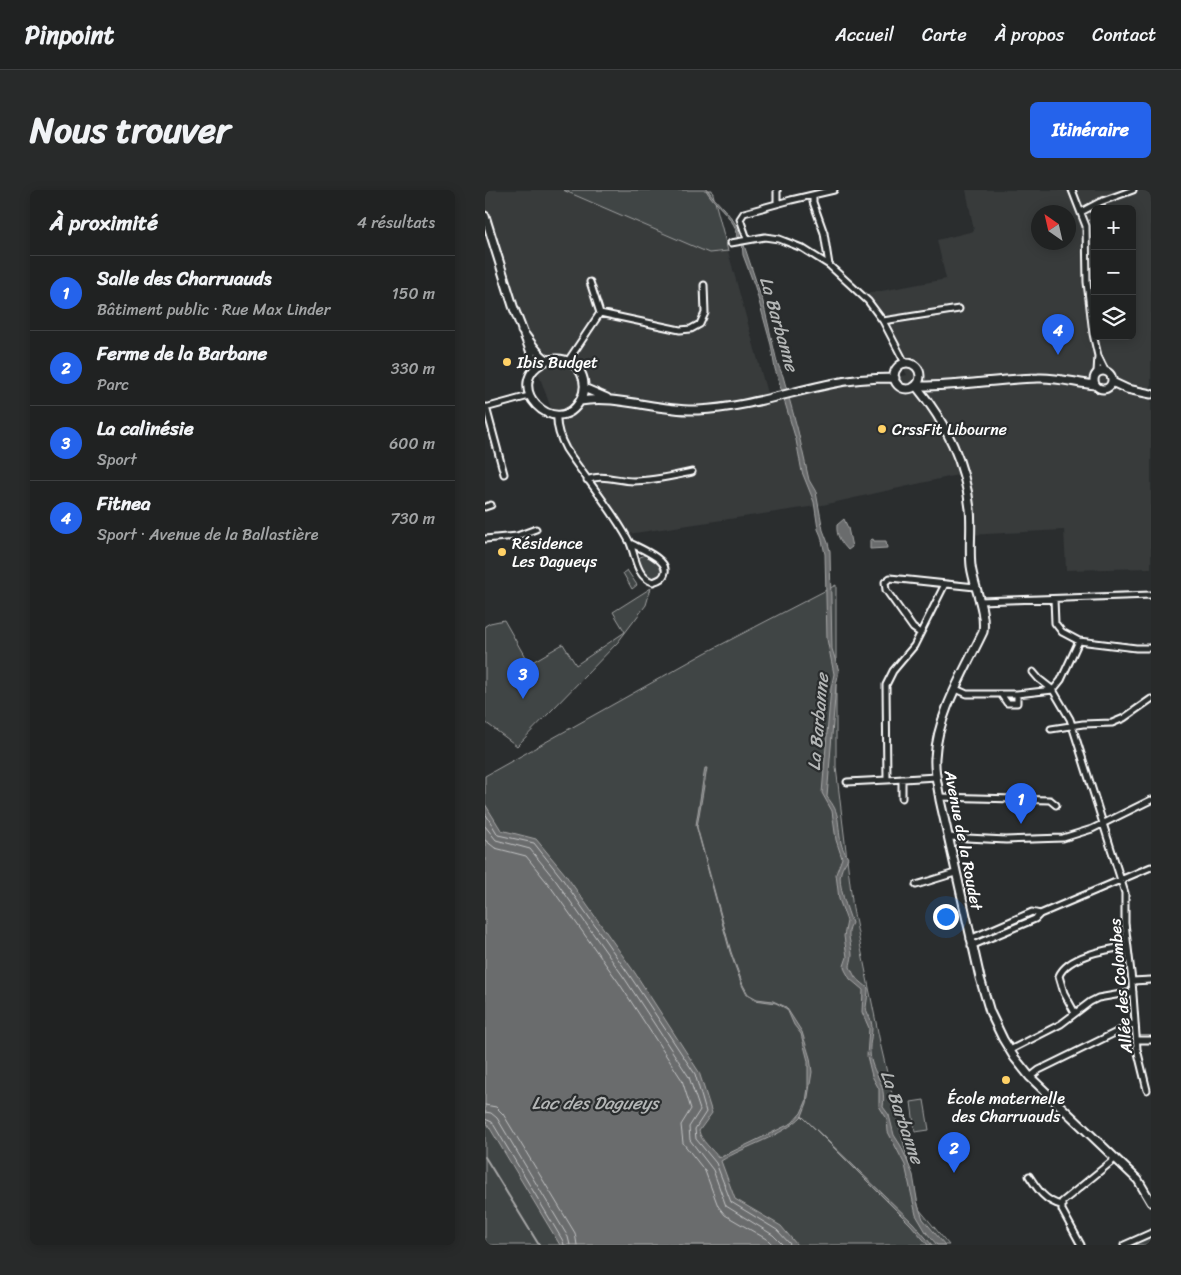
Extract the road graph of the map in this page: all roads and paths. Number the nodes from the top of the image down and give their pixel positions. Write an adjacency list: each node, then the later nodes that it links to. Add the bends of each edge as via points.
1 (777, 190): 6 (street)
2 (834, 190): 5 (street)
3 (1072, 190): 7 (street)
4 (1133, 190): 7 (street)
5 (813, 195): 6 (street); 11 (street)
6 (777, 203): 9 (street, via 742,214 740,219)
7 (1081, 212): 18 (street, via 1086,226 1087,282)
8 (485, 216): 17 (main road)
9 (747, 239): 10 (street); 11 (street, via 765,236 790,242)
10 (731, 242)
11 (829, 265): 16 (street, via 868,301)
12 (590, 282): 15 (street)
13 (704, 285): 15 (street, via 705,313 700,324 691,329 680,330)
14 (959, 309): 16 (street)
15 (600, 313): 20 (street)
16 (883, 321): 21 (street)
17 (522, 331): 19 (main road); 22 (main road)
18 (1098, 356): 23 (street); 24 (street)
19 (548, 360): 20 (main road); 22 (main road)
20 (568, 361): 32 (main road, via 580,372)
21 (905, 363): 25 (main road, via 917,367); 26 (main road, via 897,369)
22 (535, 368): 34 (main road, via 529,381)
23 (1105, 370): 24 (main road); 28 (main road, via 1111,375)
24 (1095, 374): 27 (main road); 30 (main road)
25 (920, 376): 29 (main road); 31 (main road)
26 (895, 378): 31 (main road, via 905,388); 37 (main road, via 832,383 769,399 699,410 673,410)
27 (1074, 382): 29 (main road, via 1040,378); 30 (main road)
28 (1112, 382): 30 (main road, via 1104,389); 33 (main road)
29 (930, 385): 31 (main road); 35 (main road)
30 (1095, 385)
31 (915, 386): 35 (main road, Avenue de la Roudet)
32 (584, 388): 36 (main road); 37 (main road)
33 (1151, 394)
34 (529, 396): 38 (street); 39 (main road, via 540,410)
35 (925, 396): 51 (main road, Avenue de la Roudet, via 949,436 965,478)
36 (580, 401): 37 (main road); 39 (main road, via 566,413)
37 (619, 402)
38 (485, 408): 41 (street)
39 (557, 415): 42 (street, via 559,438)
40 (692, 472): 42 (street, via 648,480 595,477)
41 (504, 474)
42 (587, 480): 47 (street)
43 (491, 505): 44 (street)
44 (485, 507)
45 (536, 529): 46 (street, via 511,537)
46 (485, 539)
47 (630, 543): 48 (street); 49 (street)
48 (647, 553): 49 (street); 49 (street, via 661,560 665,568 659,580 653,582 645,577)
49 (634, 558)
50 (945, 584): 51 (street); 55 (street); 55 (street, via 890,578 885,582 886,590)
51 (975, 587): 54 (main road, Avenue de la Roudet)
52 (1151, 595): 53 (street)
53 (1054, 599): 54 (street); 56 (street, via 1055,623 1062,632)
54 (979, 601): 59 (main road, Avenue de la Roudet, via 985,620 983,632)
55 (920, 633): 68 (street, via 887,685)
56 (1079, 641): 57 (street); 60 (street)
57 (1151, 648)
58 (1033, 672): 60 (street, Allée des Colombes)
59 (956, 689): 61 (street, via 967,694); 66 (main road, Avenue de la Roudet, via 940,729 935,757)
60 (1053, 690): 62 (street); 64 (street, Allée des Colombes, via 1066,709)
61 (1001, 694): 62 (street); 62 (street, via 1007,703 1017,703)
62 (1017, 694)
63 (1151, 699): 64 (street, via 1112,723)
64 (1072, 726): 65 (street); 74 (street, Allée des Colombes)
65 (1051, 729)
66 (936, 777): 67 (street); 70 (main road, Avenue de la Roudet)
67 (902, 779): 68 (street); 71 (street)
68 (887, 780): 69 (street)
69 (847, 782)
70 (939, 797): 73 (street, via 1049,800); 75 (main road, Avenue de la Roudet)
71 (902, 798)
72 (1151, 800): 74 (street)
73 (1056, 805)
74 (1103, 823): 75 (street, via 1082,834 1063,838); 78 (street, Allée des Colombes)
75 (948, 837): 77 (main road, Avenue de la Roudet)
76 (1151, 867): 78 (street)
77 (955, 873): 79 (street); 80 (main road, Avenue de la Roudet)
78 (1120, 879): 80 (street, via 1040,914 1032,912); 81 (street, Allée des Colombes, via 1125,893)
79 (916, 885)
80 (971, 943): 89 (main road, Avenue de la Roudet, via 990,1012)
81 (1127, 946): 83 (street, Allée des Colombes); 85 (street, via 1098,952 1061,969 1059,976)
82 (1151, 980): 83 (street)
83 (1132, 981): 84 (street, Allée des Colombes)
84 (1133, 992): 85 (street, via 1098,998); 86 (street, Allée des Colombes)
85 (1075, 1013): 89 (street, via 1061,1024)
86 (1135, 1023): 87 (street, Allée des Colombes); 90 (street, via 1039,1070)
87 (1137, 1040): 88 (street); 91 (street, Allée des Colombes)
88 (1151, 1040)
89 (1010, 1050): 90 (main road, Avenue de la Roudet)
90 (1031, 1077): 92 (main road, Avenue de la Roudet)
91 (1147, 1090)
92 (1116, 1158): 94 (main road, Avenue de la Roudet, via 1137,1180); 95 (street, via 1064,1199)
93 (1029, 1176): 95 (street, via 1041,1194)
94 (1151, 1202)
95 (1061, 1205): 97 (street)
96 (1151, 1233): 98 (street)
97 (1081, 1245)
98 (1124, 1245)

